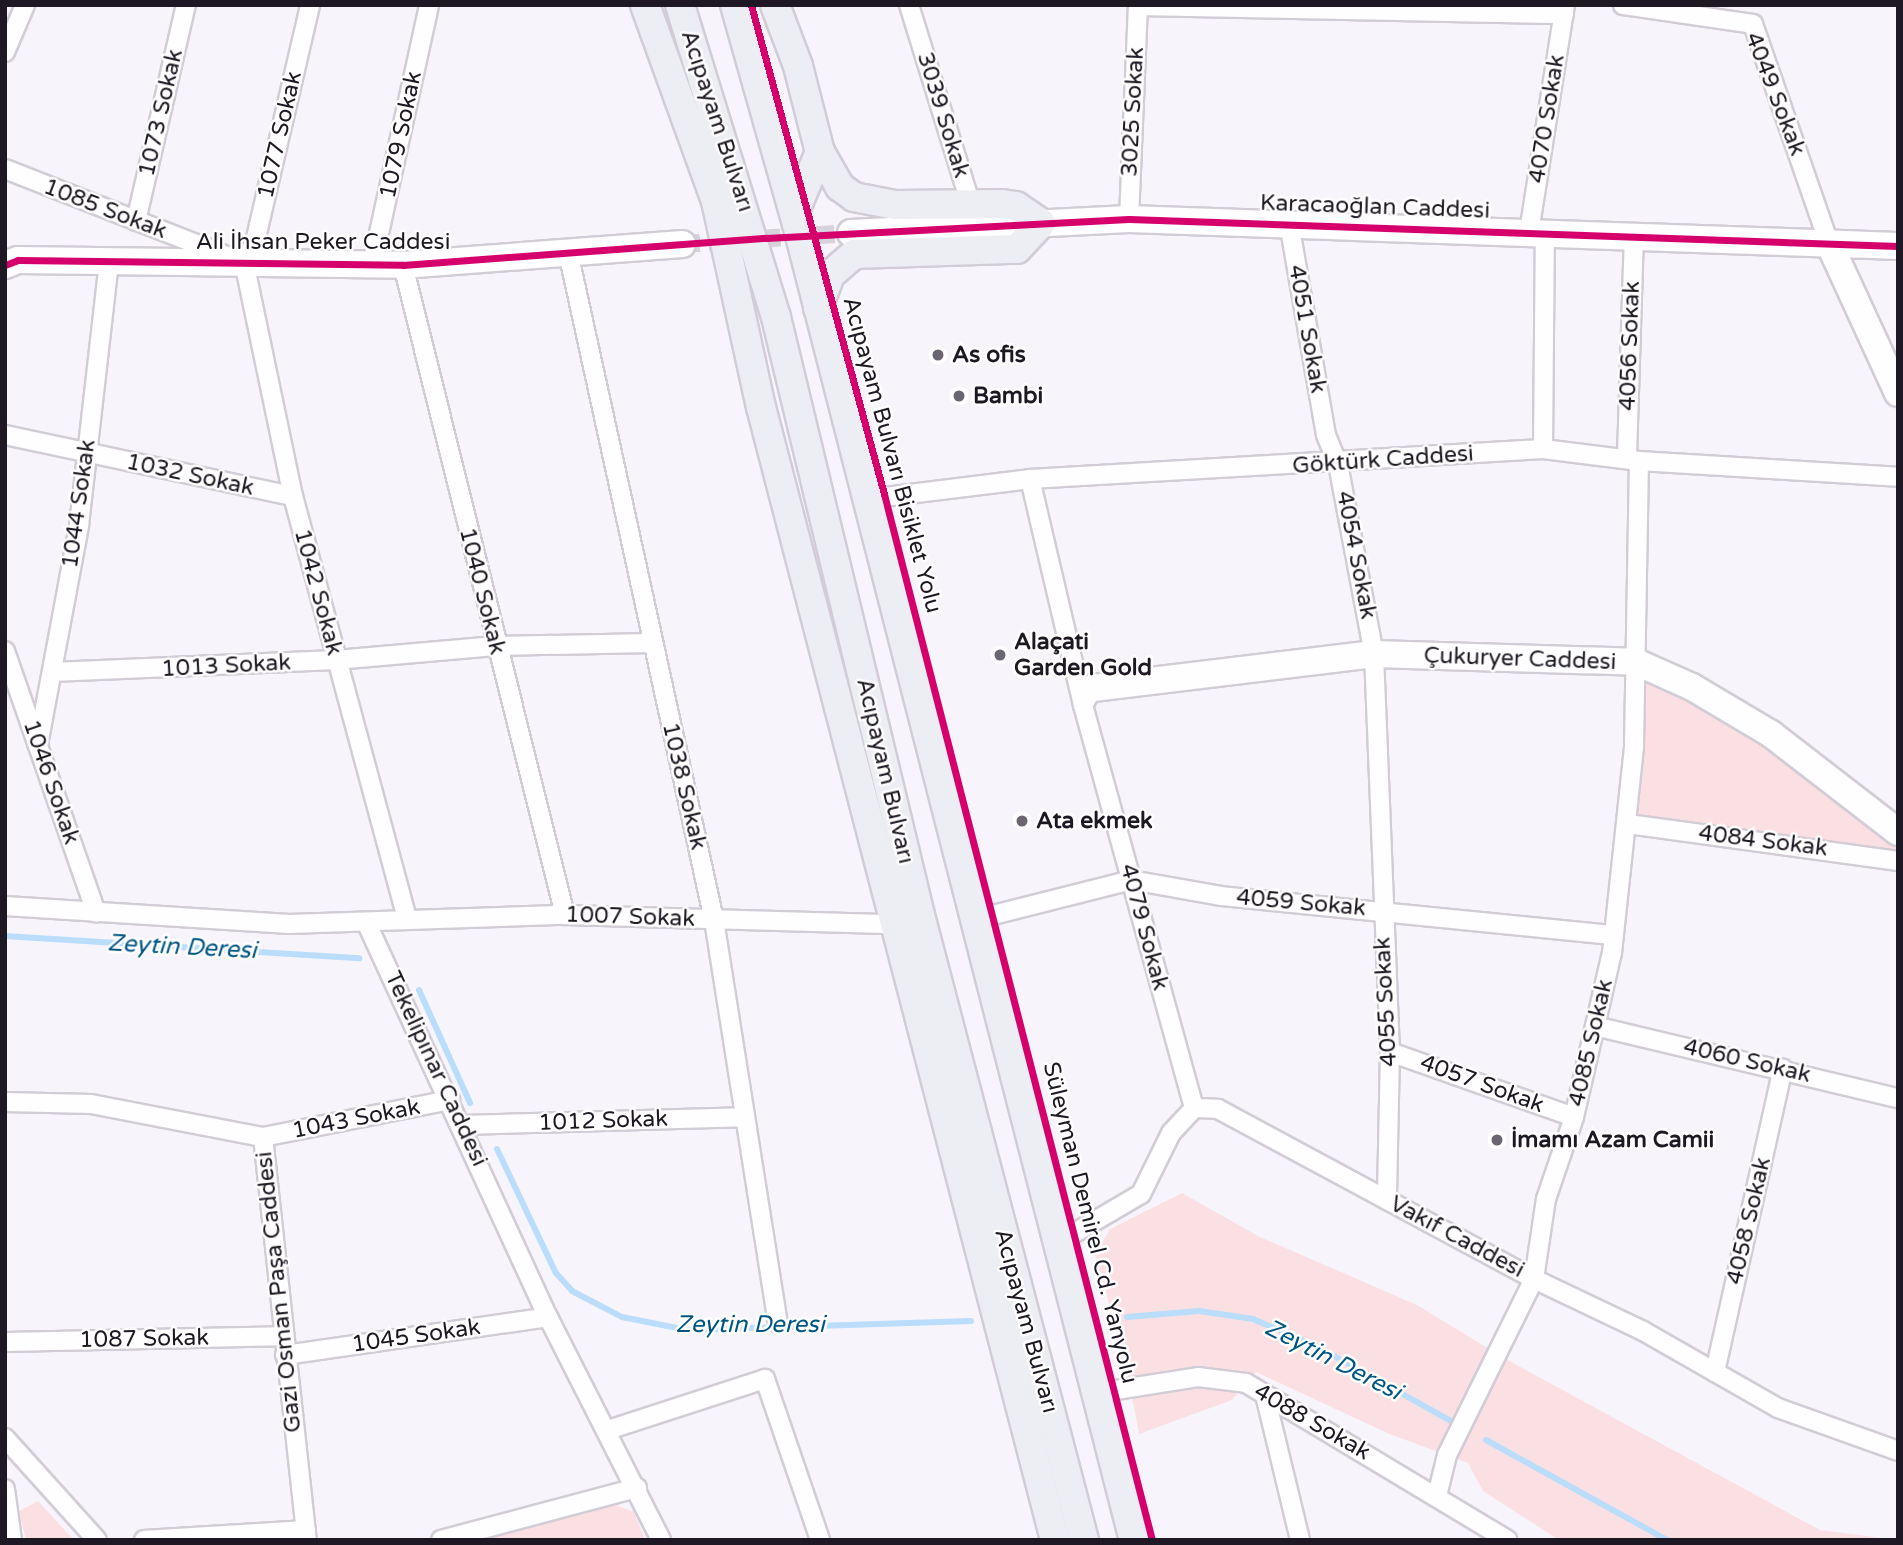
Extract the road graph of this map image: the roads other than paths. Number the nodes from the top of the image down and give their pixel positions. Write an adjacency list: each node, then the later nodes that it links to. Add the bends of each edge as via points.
1 (25, 5): 13 (street)
2 (186, 5): 19 (street, 1073 Sokak)
3 (310, 5): 30 (street, 1077 Sokak, via 255,242)
4 (429, 5): 32 (street, 1079 Sokak)
5 (645, 5): 67 (main road, via 716,201 761,407)
6 (680, 5): 105 (main road, Acıpayam Bulvarı, via 776,317 919,915)
7 (735, 5): 16 (main road, Acıpayam Bulvarı)
8 (775, 5): 14 (main road, via 798,66)
9 (909, 5): 17 (street, 3039 Sokak)
10 (1623, 5): 25 (street, 4049 Sokak, via 1753,24)
11 (1138, 6): 12 (street); 18 (street, 3025 Sokak)
12 (1564, 10): 22 (street, 4070 Sokak)
13 (5, 52)
14 (820, 152): 16 (main road); 17 (main road, via 840,187 854,197)
15 (5, 169): 19 (street, 1085 Sokak)
16 (794, 213): 34 (main road, Acıpayam Bulvarı)
17 (974, 214): 20 (main road, via 1016,206); 23 (street)
18 (1129, 219): 20 (street, Karacaoğlan Caddesi); 21 (street, Karacaoğlan Caddesi)
19 (136, 222): 30 (street, 1085 Sokak)
20 (1041, 223): 34 (main road, via 1017,249 854,254 830,275)
21 (1289, 223): 22 (street, Karacaoğlan Caddesi); 37 (street, 4051 Sokak)
22 (1537, 232): 24 (street, Karacaoğlan Caddesi); 38 (street, 4070 Sokak)
23 (852, 233)
24 (1634, 236): 25 (street, Karacaoğlan Caddesi); 40 (street, 4056 Sokak)
25 (1829, 243): 27 (street, Karacaoğlan Caddesi); 35 (street)
26 (682, 244): 28 (street, Ali İhsan Peker Caddesi)
27 (1898, 246)
28 (568, 252): 33 (street, Ali İhsan Peker Caddesi); 46 (street, 1038 Sokak)
29 (108, 262): 30 (street, Ali İhsan Peker Caddesi); 31 (street, Ali İhsan Peker Caddesi, via 18,260); 39 (street, 1044 Sokak)
30 (244, 262): 32 (street, Ali İhsan Peker Caddesi); 44 (street, 1042 Sokak)
31 (5, 265)
32 (372, 265): 33 (street, Ali İhsan Peker Caddesi)
33 (403, 265): 47 (street, 1040 Sokak)
34 (818, 308): 45 (main road, Acıpayam Bulvarı)
35 (1898, 393)
36 (5, 435): 39 (street, 1032 Sokak)
37 (1326, 435): 41 (street, 4054 Sokak)
38 (1543, 449): 40 (street, Göktürk Caddesi); 41 (street, Göktürk Caddesi)
39 (87, 453): 44 (street, 1032 Sokak); 52 (street, 1044 Sokak, via 79,526)
40 (1633, 458): 42 (street, Göktürk Caddesi); 49 (street, 4056 Sokak)
41 (1338, 464): 43 (street, Göktürk Caddesi); 51 (street, 4054 Sokak)
42 (1898, 477)
43 (1030, 479): 45 (street, Göktürk Caddesi); 53 (street, 4079 Sokak)
44 (293, 496): 50 (street, 1042 Sokak)
45 (868, 499): 81 (main road, Acıpayam Bulvarı)
46 (652, 643): 47 (street, 1013 Sokak); 65 (street, 1038 Sokak)
47 (495, 646): 50 (street, 1013 Sokak); 62 (street, 1040 Sokak)
48 (5, 651): 54 (street, 1046 Sokak)
49 (1636, 655): 51 (street, Çukuryer Caddesi); 55 (street, 4085 Sokak); 56 (street, Çukuryer Caddesi, via 1770,734)
50 (336, 660): 52 (street, 1013 Sokak); 64 (street, 1042 Sokak)
51 (1375, 666): 53 (street, Çukuryer Caddesi); 60 (street, 4055 Sokak)
52 (51, 672): 54 (street, 1044 Sokak)
53 (1088, 697): 58 (street, 4079 Sokak)
54 (38, 745): 61 (street, 1046 Sokak)
55 (1628, 824): 57 (street, 4084 Sokak); 68 (street, 4085 Sokak)
56 (1898, 832)
57 (1898, 861)
58 (1131, 880): 60 (street, 4059 Sokak, via 1221,896); 63 (street, 4059 Sokak); 75 (street, 4079 Sokak)
59 (5, 906): 61 (street)
60 (1381, 910): 68 (street, 4059 Sokak); 70 (street, 4055 Sokak)
61 (96, 913): 66 (street)
62 (565, 915): 64 (street, 1007 Sokak); 65 (street, 1007 Sokak)
63 (993, 915)
64 (407, 918): 66 (street, 1007 Sokak)
65 (714, 920): 67 (street, 1007 Sokak); 76 (street, 1038 Sokak)
66 (368, 924): 73 (street, Tekelipınar Caddesi)
67 (893, 924): 104 (main road)
68 (1613, 935): 69 (street, 4085 Sokak)
69 (1595, 1026): 71 (street, 4060 Sokak); 77 (street, 4085 Sokak)
70 (1390, 1052): 77 (street, 4057 Sokak); 80 (street, 4055 Sokak)
71 (1783, 1069): 72 (street, 4060 Sokak); 88 (street, 4058 Sokak)
72 (1898, 1098)
73 (450, 1100): 78 (street, Tekelipınar Caddesi); 79 (street, 1043 Sokak)
74 (5, 1102): 79 (street, Gazi Osman Paşa Caddesi, via 91,1104)
75 (1194, 1108): 80 (street, Vakıf Caddesi, via 1219,1109); 81 (street, via 1171,1133 1140,1194 1072,1235)
76 (743, 1116): 78 (street, 1012 Sokak); 84 (street, 1038 Sokak)
77 (1574, 1117): 82 (street, 4085 Sokak, via 1546,1199)
78 (462, 1125): 83 (street, Tekelipınar Caddesi)
79 (263, 1137): 85 (street, Gazi Osman Paşa Caddesi)
80 (1387, 1200): 82 (street, Vakıf Caddesi)
81 (1059, 1237): 89 (main road, Acıpayam Bulvarı)
82 (1534, 1279): 88 (street, Vakıf Caddesi); 96 (street, 4085 Sokak, via 1447,1455)
83 (548, 1317): 87 (street, 1045 Sokak); 91 (street, Tekelipınar Caddesi)
84 (778, 1323)
85 (282, 1336): 86 (street, 1087 Sokak); 87 (street, Gazi Osman Paşa Caddesi)
86 (5, 1342)
87 (285, 1355): 97 (street, Gazi Osman Paşa Caddesi)
88 (1715, 1372): 93 (street, Vakıf Caddesi, via 1778,1408)
89 (1097, 1393): 90 (street, 4088 Sokak, via 1198,1377 1246,1383); 106 (main road, Acıpayam Bulvarı)
90 (1265, 1395): 96 (street, 4088 Sokak); 107 (street)
91 (608, 1430): 94 (street, Tekelipınar Caddesi); 103 (street, via 765,1379)
92 (5, 1438): 99 (street)
93 (1898, 1451)
94 (637, 1488): 101 (street); 102 (street, Tekelipınar Caddesi)
95 (5, 1489): 98 (street)
96 (1437, 1496): 108 (street, 4088 Sokak)
97 (307, 1535): 100 (street)
98 (12, 1540)
99 (97, 1540)
100 (144, 1540)
101 (441, 1540)
102 (661, 1540)
103 (820, 1540)
104 (1055, 1540)
105 (1084, 1540)
106 (1134, 1540)
107 (1300, 1540)
108 (1507, 1540)

